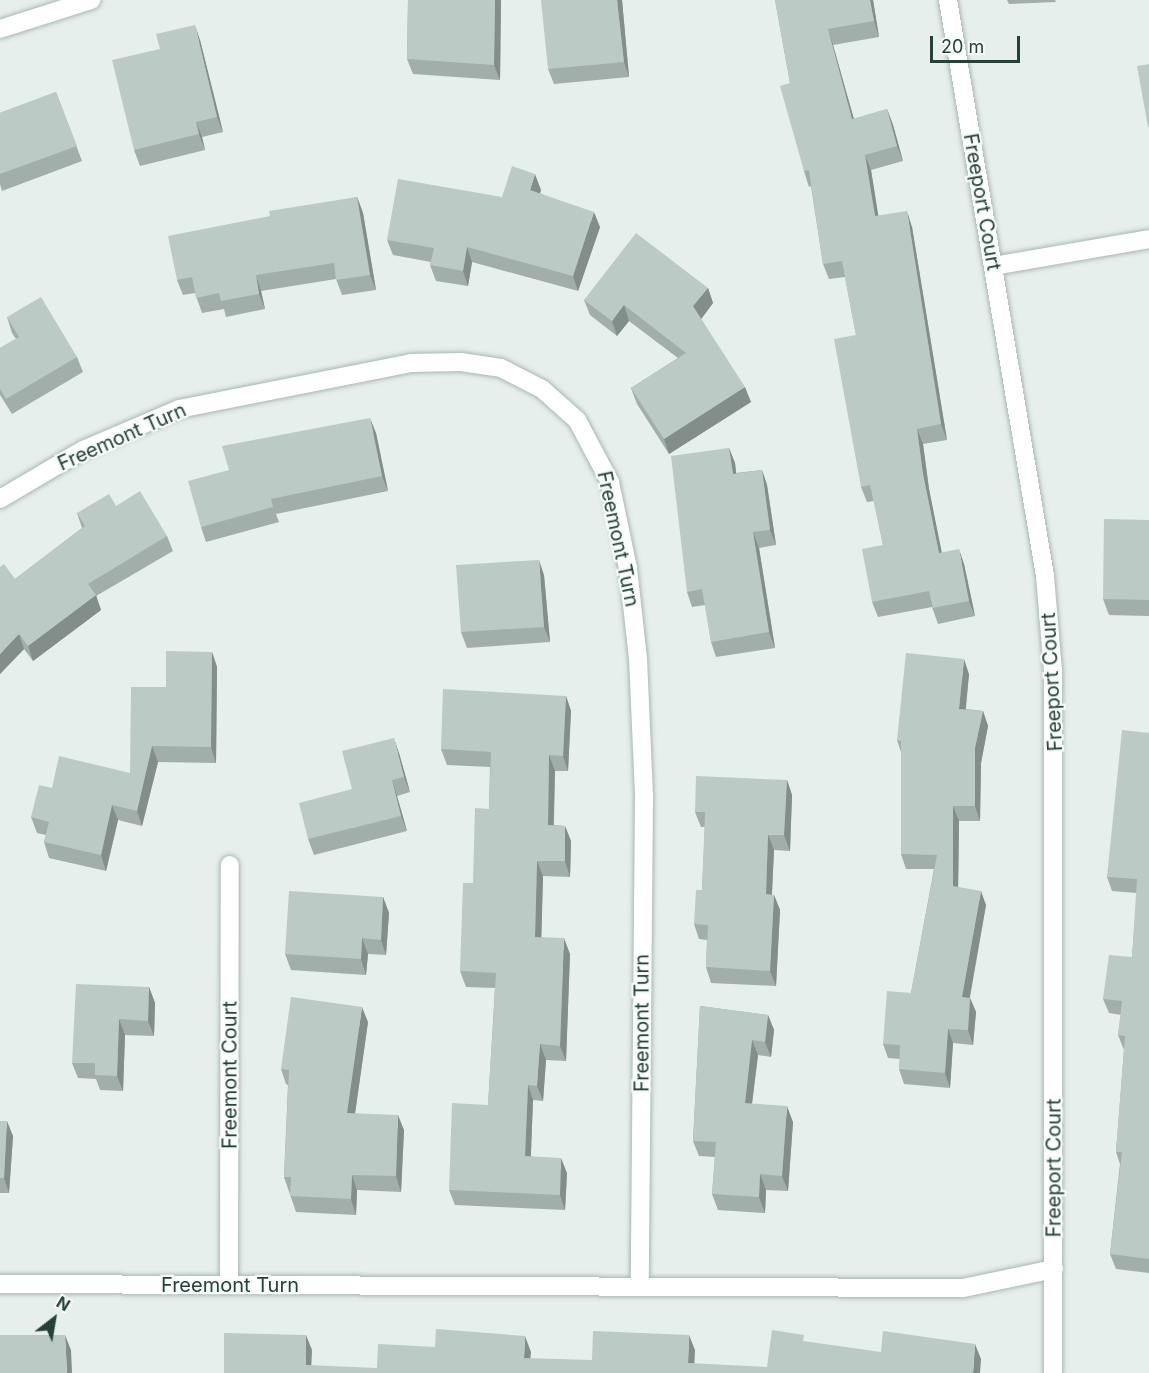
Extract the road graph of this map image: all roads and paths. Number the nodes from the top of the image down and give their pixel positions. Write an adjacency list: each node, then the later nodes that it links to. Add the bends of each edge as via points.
1 (91, 0): 3 (street)
2 (948, 0): 5 (street, Freeport Court)
3 (0, 30)
4 (1149, 239): 5 (street)
5 (993, 266): 8 (street, Freeport Court, via 1045,576 1053,671)
6 (0, 499): 11 (street, Freemont Turn, via 83,450 179,409 411,363 462,362 501,368 542,389 576,420 609,482 628,568 639,669 644,796)
7 (230, 865): 10 (street, Freemont Court)
8 (1054, 1269): 11 (street, Freemont Turn, via 963,1288); 12 (street, Freeport Court)
9 (0, 1284): 10 (street, Freemont Turn)
10 (229, 1285): 11 (street, Freemont Turn)
11 (640, 1287)
12 (1053, 1373)

